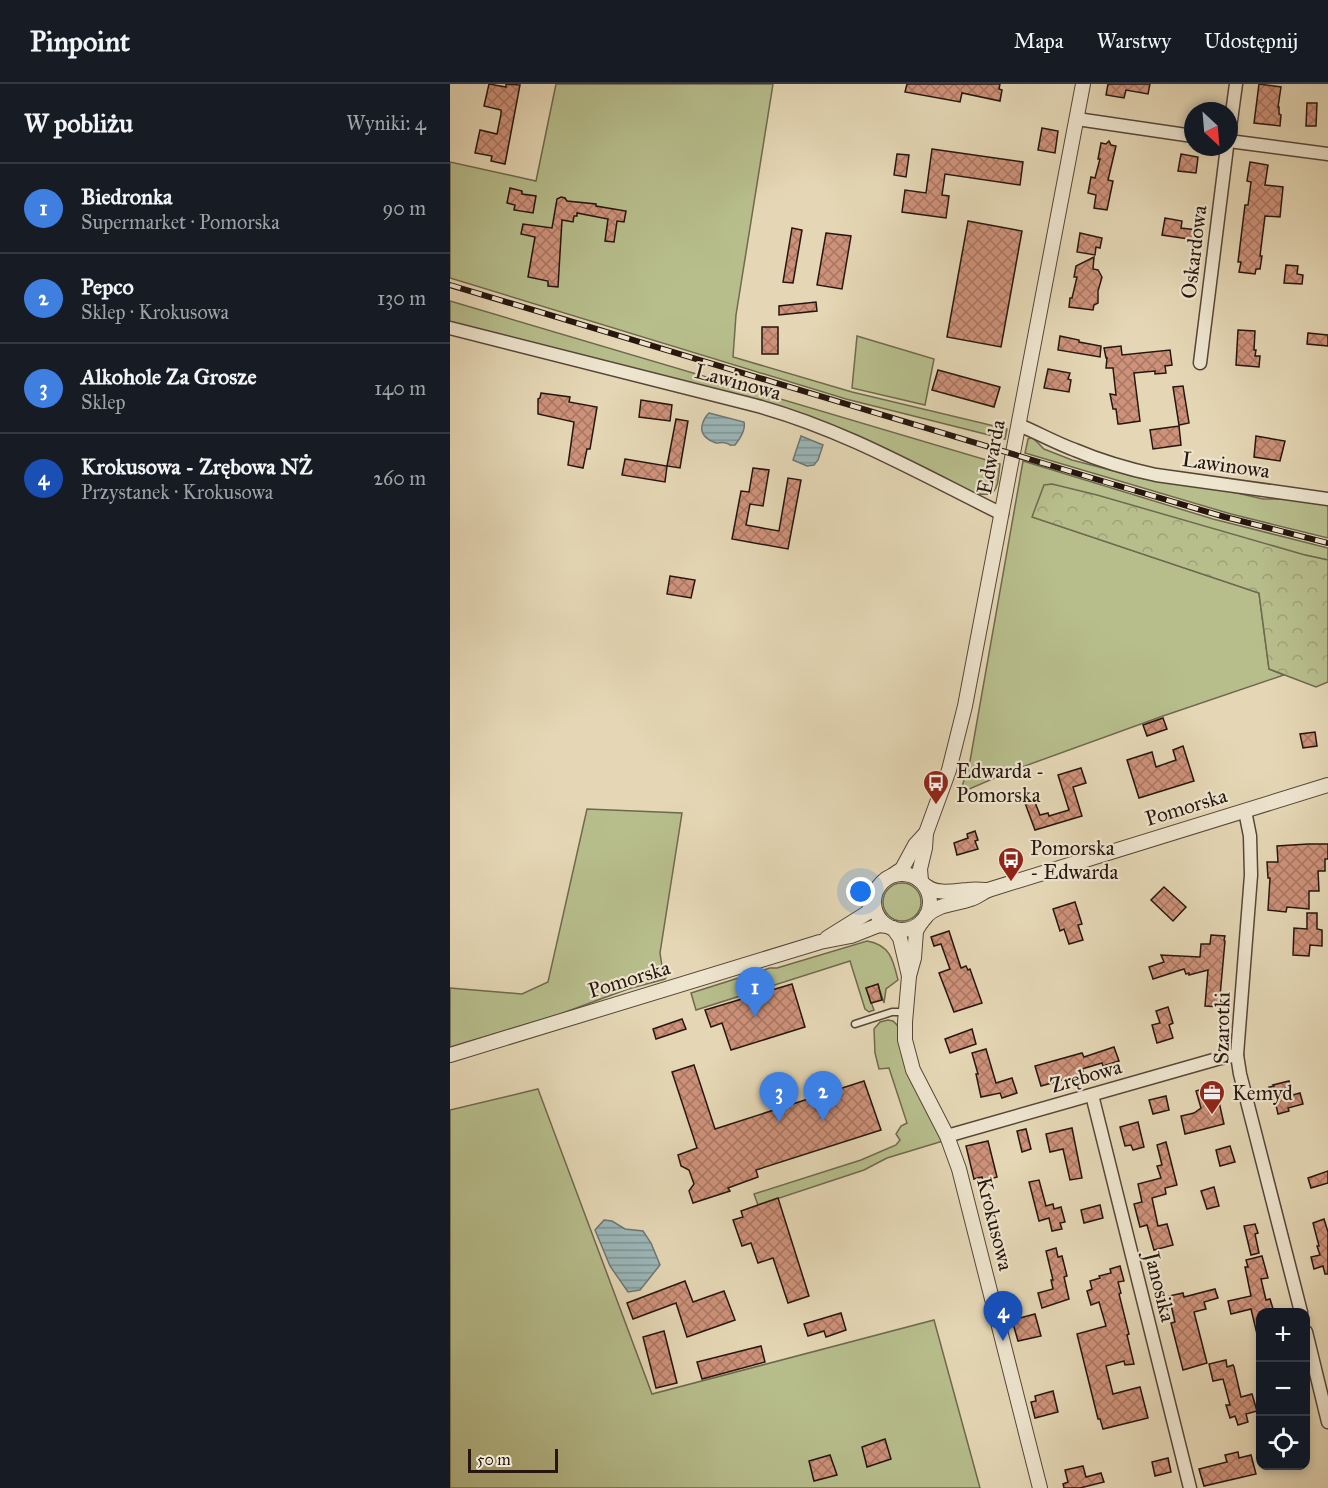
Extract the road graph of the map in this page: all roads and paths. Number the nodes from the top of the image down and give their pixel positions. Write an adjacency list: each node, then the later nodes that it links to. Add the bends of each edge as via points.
1 (1083, 84): 4 (street, Edwarda)
2 (1236, 84): 3 (street)
3 (1234, 102)
4 (1077, 119): 5 (street); 11 (street, Edwarda)
5 (1184, 135)
6 (1238, 142): 7 (street)
7 (1328, 154)
8 (1226, 156): 10 (street, Oskardowa)
9 (450, 328): 13 (street, Lawinowa, via 795,417 859,443)
10 (1200, 363)
11 (1019, 425): 12 (street, Lawinowa, via 1074,450 1134,470); 13 (street, Edwarda)
12 (1328, 499)
13 (1002, 514): 16 (street, Edwarda, via 965,706)
14 (1328, 785): 15 (street, Pomorska)
15 (1245, 811): 19 (street, Pomorska); 27 (street, Szarotki, via 1251,875)
16 (926, 833): 17 (street, Edwarda, via 902,869); 18 (street, Edwarda, via 920,869)
17 (892, 875): 18 (street, via 905,874); 20 (street, via 882,882)
18 (923, 884): 19 (street, Pomorska, via 933,891); 21 (street, via 930,904)
19 (987, 890): 21 (street, Pomorska, via 972,899 938,907)
20 (874, 899): 22 (street, via 879,917); 23 (street, Pomorska, via 867,913)
21 (924, 919): 22 (street, via 906,929); 24 (street, Krokusowa, via 916,931)
22 (890, 927): 23 (street, Pomorska, via 879,925); 24 (street, Krokusowa, via 900,938)
23 (820, 942): 28 (street, Pomorska)
24 (909, 976): 25 (street, Krokusowa)
25 (906, 1012): 26 (lane, via 892,1012); 30 (street, Krokusowa, via 905,1040 910,1060)
26 (855, 1024)
27 (1237, 1054): 29 (street, Zrębowa); 31 (street, Szarotki)
28 (450, 1055)
29 (1092, 1095): 30 (street, Zrębowa); 35 (street, Janosika)
30 (946, 1136): 34 (street, Krokusowa, via 964,1185)
31 (1299, 1308)
32 (1310, 1352): 33 (street)
33 (1328, 1422)
34 (1040, 1488)
35 (1190, 1488)

